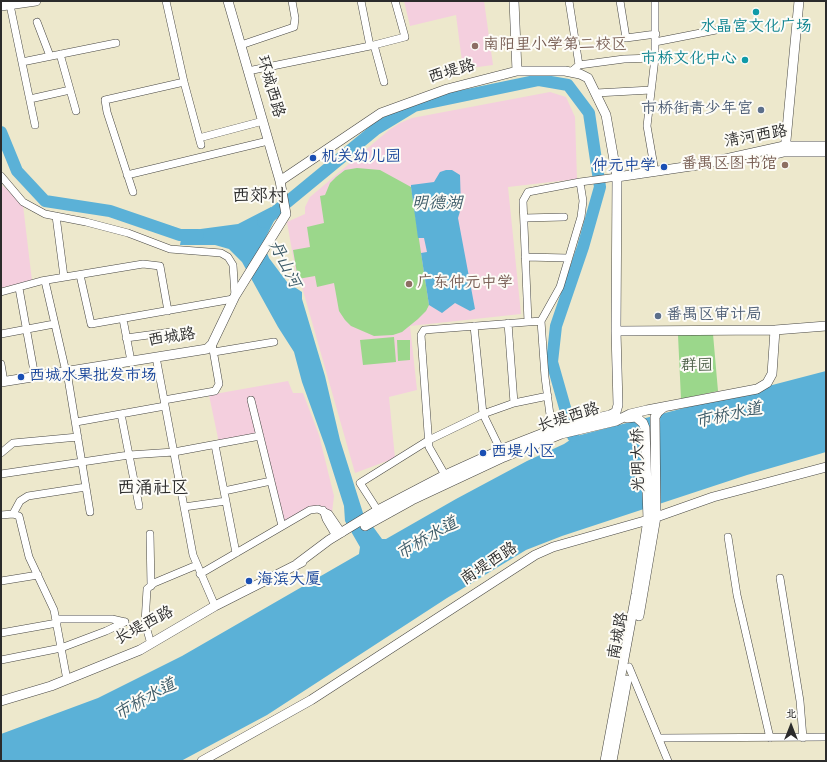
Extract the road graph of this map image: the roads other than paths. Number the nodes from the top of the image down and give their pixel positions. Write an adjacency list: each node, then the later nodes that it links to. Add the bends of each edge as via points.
1 (36, 1): 12 (street)
2 (166, 1): 28 (street)
3 (228, 1): 19 (street, 环城西路)
4 (292, 1): 19 (street, via 294,28)
5 (361, 1): 18 (street)
6 (395, 1): 18 (street, via 405,37)
7 (514, 1): 26 (street)
8 (569, 1): 24 (street)
9 (620, 1): 15 (street, via 626,38)
10 (655, 1): 15 (street)
11 (799, 1): 39 (street)
12 (5, 6): 23 (street)
13 (37, 22): 21 (street)
14 (716, 30): 16 (street)
15 (656, 34): 16 (street)
16 (655, 42): 22 (street)
17 (116, 43): 20 (street)
18 (372, 45): 25 (street); 29 (street)
19 (241, 46): 25 (street, 环城西路)
20 (60, 54): 21 (street); 30 (street)
21 (50, 56): 23 (street)
22 (655, 58): 24 (street); 31 (street)
23 (22, 62): 33 (street)
24 (579, 65): 27 (street)
25 (248, 71): 35 (street, 环城西路)
26 (517, 71): 27 (street, 西堤路); 45 (street, 西堤路, via 447,89 381,113)
27 (571, 72): 32 (street, 西堤路, via 587,77)
28 (184, 82): 35 (street, via 200,141); 42 (street, via 105,100)
29 (384, 82)
30 (70, 90): 33 (street); 34 (street)
31 (652, 90): 32 (street); 41 (street, via 647,126)
32 (596, 93): 44 (street, 西堤路, via 606,115)
33 (30, 99): 36 (street)
34 (76, 111)
35 (263, 121): 37 (street, 环城西路)
36 (35, 125)
37 (268, 141): 42 (street); 45 (street, 环城西路)
38 (826, 146): 39 (street, 清河西路)
39 (785, 149): 40 (street, 清河西路); 41 (street, 清河西路); 44 (street, 清河西路, via 697,170)
40 (826, 152)
41 (655, 172): 44 (street, 清河西路)
42 (127, 175): 47 (street)
43 (1, 176): 48 (street, via 23,202 45,214)
44 (617, 177): 46 (street); 69 (street, 西堤路)
45 (280, 181): 58 (street, 西城路, via 286,214)
46 (580, 182): 50 (street, via 528,192 523,201); 52 (street, via 582,212)
47 (133, 192)
48 (56, 216): 54 (street); 58 (street, via 128,233 170,249 221,253 228,257 233,265)
49 (564, 217): 50 (street)
50 (524, 218): 51 (street)
51 (525, 257): 52 (street); 62 (street)
52 (568, 258): 61 (street, via 560,287)
53 (80, 274): 54 (street); 59 (street, via 143,264 160,266); 60 (street, via 91,324)
54 (64, 277): 55 (street)
55 (45, 281): 56 (street); 64 (street)
56 (19, 288): 57 (street); 67 (street)
57 (1, 292)
58 (234, 298): 59 (street); 74 (street, 西城路)
59 (168, 310): 60 (street)
60 (123, 319): 72 (street)
61 (541, 320): 62 (street); 81 (street)
62 (528, 322): 63 (street)
63 (508, 323): 65 (street); 85 (street)
64 (54, 324): 67 (street); 78 (street)
65 (474, 326): 88 (street); 95 (street, via 424,330 421,335)
66 (826, 326): 68 (street)
67 (26, 329): 71 (street); 79 (street)
68 (775, 330): 69 (street); 86 (street, via 774,367 771,378 764,386 736,394)
69 (616, 331): 83 (street, 西堤路)
70 (171, 332): 72 (street)
71 (1, 334)
72 (126, 338): 76 (street)
73 (274, 342): 74 (street)
74 (213, 348): 75 (street, 西城路); 84 (street, via 219,384 215,391)
75 (156, 357): 76 (street, 西城路); 84 (street)
76 (130, 361): 78 (street, 西城路)
77 (1, 364): 80 (street)
78 (66, 372): 79 (street, 西城路); 90 (street)
79 (35, 377): 80 (street, 西城路)
80 (3, 382)
81 (548, 396): 85 (street); 92 (street)
82 (251, 400): 93 (street)
83 (618, 402): 89 (street, 光明大桥, via 625,412); 91 (street, 长堤西路, via 618,409 614,414)
84 (165, 403): 87 (street); 97 (street)
85 (514, 403): 88 (street)
86 (664, 407): 89 (street); 114 (street, 光明大桥, via 655,417)
87 (121, 414): 90 (street); 100 (street)
88 (483, 414): 95 (street); 99 (street)
89 (634, 416): 91 (street, 长堤西路); 114 (street, 光明大桥, via 645,428)
90 (76, 422): 94 (street)
91 (587, 423): 92 (street, 长堤西路)
92 (558, 430): 99 (street, 长堤西路)
93 (260, 436): 96 (street); 105 (street)
94 (78, 437): 98 (street, via 13,444); 101 (street)
95 (429, 440): 104 (street, via 429,447); 113 (street, via 360,483)
96 (215, 445): 97 (street); 107 (street)
97 (174, 452): 100 (street); 110 (street)
98 (1, 453)
99 (502, 453): 104 (street, 长堤西路); 113 (street, 长堤西路)
100 (129, 455): 101 (street); 109 (street)
101 (82, 461): 103 (street); 106 (street)
102 (826, 467): 111 (street, 南堤西路, via 713,497)
103 (1, 474)
104 (445, 475): 113 (street, 长堤西路)
105 (271, 481): 107 (street); 117 (street)
106 (86, 487): 112 (street); 115 (street, via 28,496 20,501)
107 (224, 491): 108 (street)
108 (226, 501): 110 (street); 121 (street)
109 (139, 506)
110 (184, 507): 122 (street)
111 (676, 510): 114 (street, 南堤西路); 114 (street)
112 (90, 512)
113 (380, 513): 119 (street, 长堤西路)
114 (655, 513): 134 (street, 南城路); 141 (street, 南堤西路, via 535,555 311,700); 142 (street, 南城路)
115 (13, 514): 116 (street); 124 (street, via 19,516 29,557)
116 (1, 515)
117 (282, 526): 119 (street, via 310,510 323,510 329,514); 121 (street)
118 (150, 534): 127 (street)
119 (343, 534): 128 (street, 长堤西路, via 297,564)
120 (728, 537): 138 (street, via 737,596)
121 (236, 553): 123 (street)
122 (197, 565): 123 (street); 127 (street)
123 (200, 574): 128 (street)
124 (38, 575): 126 (street); 129 (street, via 54,610)
125 (780, 578): 139 (street, via 800,701)
126 (1, 581)
127 (151, 586): 131 (street, via 147,589 145,623)
128 (215, 606): 131 (street, 长堤西路)
129 (56, 621): 130 (street); 132 (street); 132 (street, via 112,619 125,622)
130 (1, 633)
131 (151, 644): 135 (street, 长堤西路)
132 (61, 648): 133 (street); 135 (street)
133 (1, 660)
134 (629, 667): 137 (street); 143 (street, 南城路)
135 (67, 680): 136 (street, 长堤西路)
136 (1, 701)
137 (660, 738): 138 (street); 144 (street)
138 (770, 738): 139 (street)
139 (803, 738): 140 (street)
140 (826, 738)
141 (202, 761)
142 (605, 761)
143 (612, 761)
144 (668, 761)

